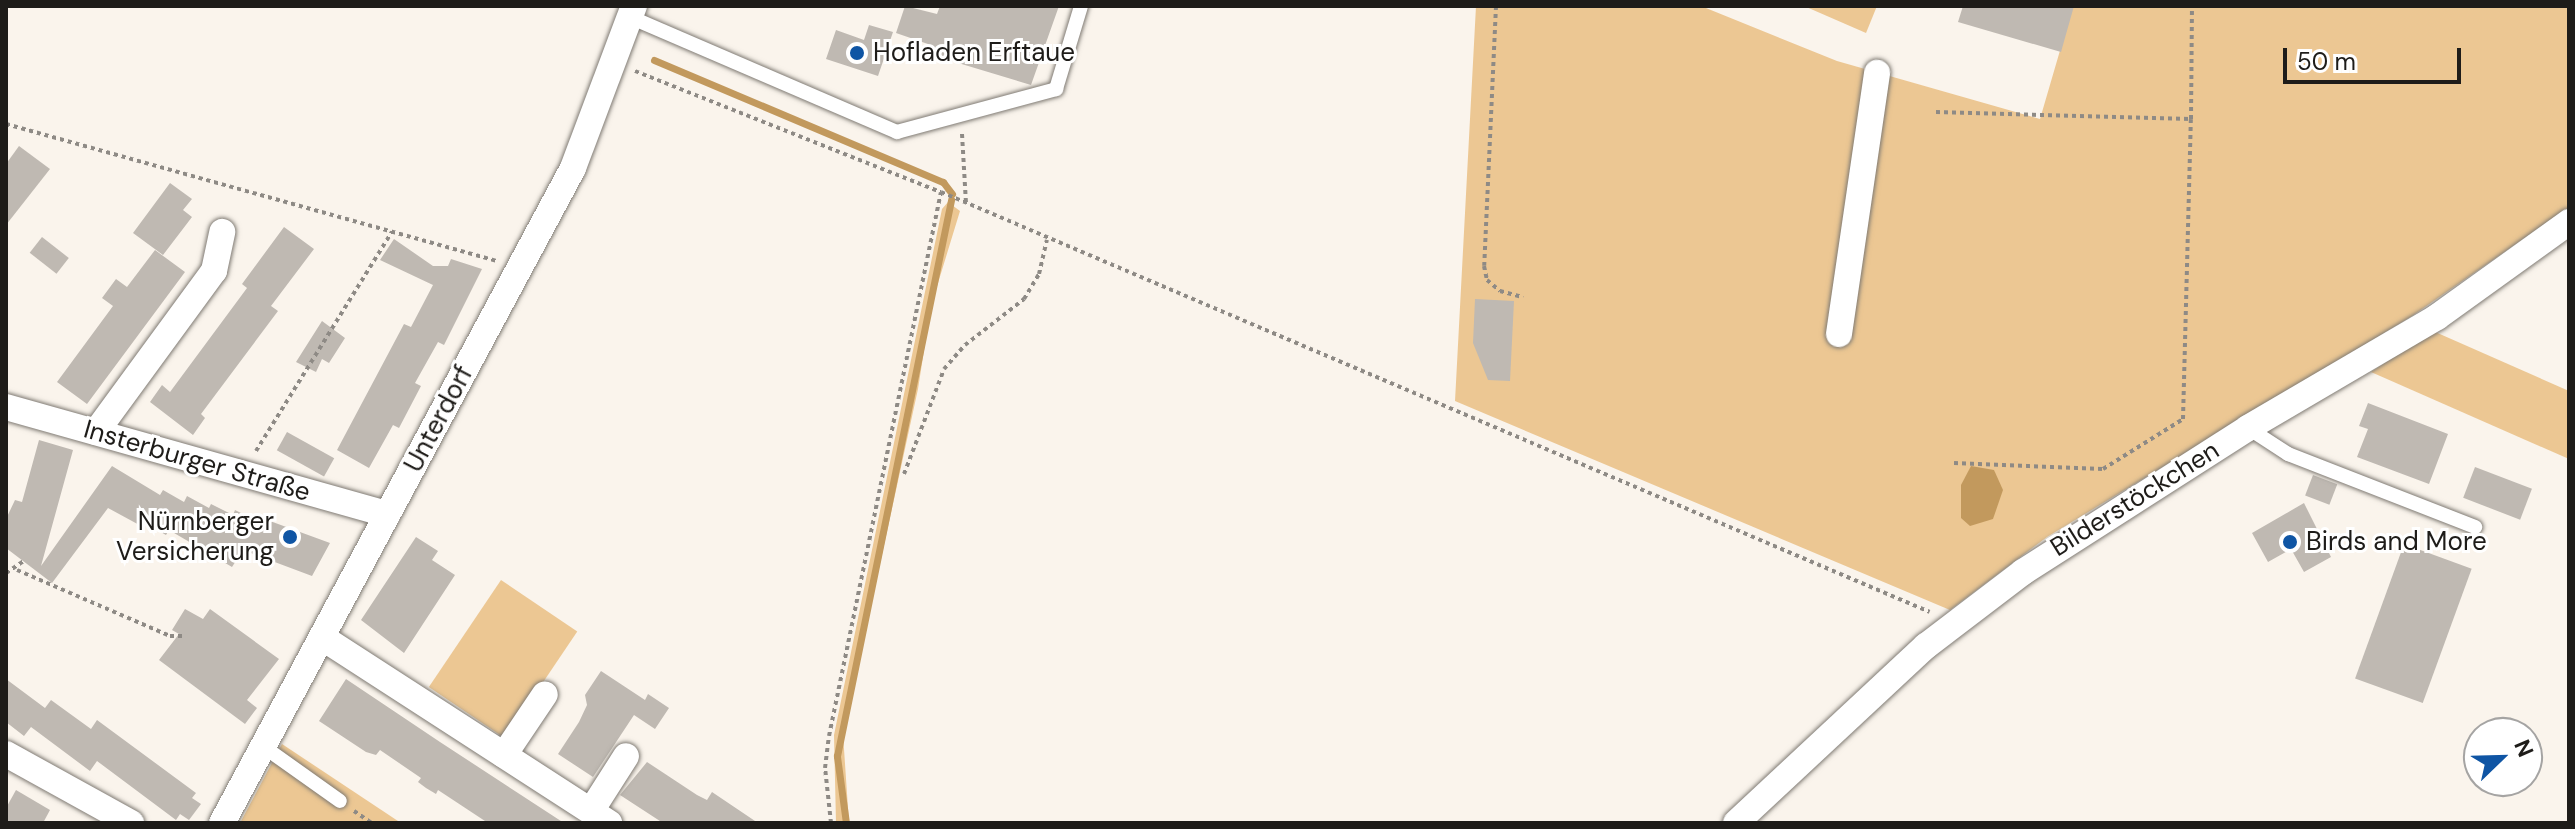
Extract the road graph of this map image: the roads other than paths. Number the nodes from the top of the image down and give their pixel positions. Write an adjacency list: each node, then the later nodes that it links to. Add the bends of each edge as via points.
1 (1081, 6): 2 (lane, via 1056,89 897,132)
2 (632, 12): 10 (street, Unterdorf, via 573,168)
3 (1877, 73): 6 (street)
4 (2569, 222): 8 (street, Bilderstöckchen, via 2437,317)
5 (222, 232): 9 (street, via 214,271)
6 (1839, 334)
7 (6, 407): 9 (street, Insterburger Straße)
8 (2248, 428): 11 (lane, via 2288,454); 22 (street, Bilderstöckchen, via 2067,542 1949,627)
9 (96, 432): 10 (street, Insterburger Straße)
10 (387, 514): 12 (street, Unterdorf)
11 (2475, 527)
12 (323, 638): 14 (street, Unterdorf); 16 (street)
13 (545, 694): 16 (street)
14 (264, 747): 18 (lane); 21 (street, Unterdorf)
15 (6, 754): 20 (street)
16 (504, 755): 19 (street)
17 (626, 756): 19 (street)
18 (340, 801)
19 (600, 817)
20 (131, 823)
21 (222, 823)
22 (1736, 823)

